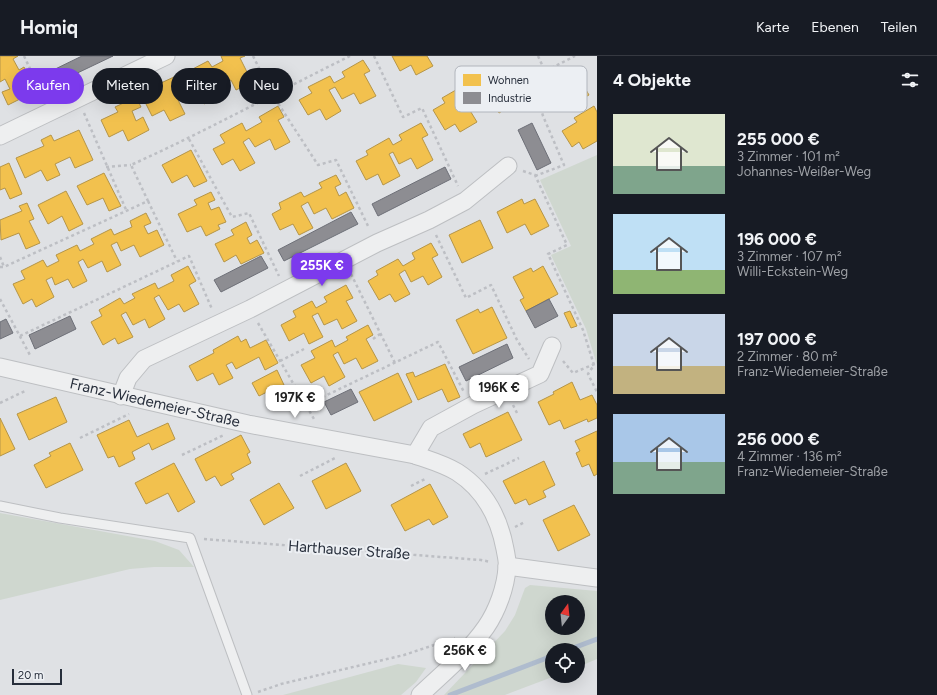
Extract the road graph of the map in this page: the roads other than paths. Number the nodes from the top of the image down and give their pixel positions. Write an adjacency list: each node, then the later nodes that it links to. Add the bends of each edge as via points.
1 (166, 56): 2 (street)
2 (0, 136)
3 (508, 166): 6 (street, via 465,201 430,220 377,243 144,360 128,378)
4 (552, 346): 7 (street, via 540,374 431,428)
5 (0, 367): 6 (street, Franz-Wiedemeier-Straße)
6 (121, 396): 7 (street, Franz-Wiedemeier-Straße, via 248,424)
7 (415, 455): 9 (street, Franz-Wiedemeier-Straße, via 458,472 490,503 502,533)
8 (0, 506): 11 (lane, via 190,538)
9 (507, 566): 10 (street); 12 (street, Franz-Wiedemeier-Straße, via 504,586 486,627 458,659)
10 (597, 578)
11 (250, 694)
12 (420, 695)

